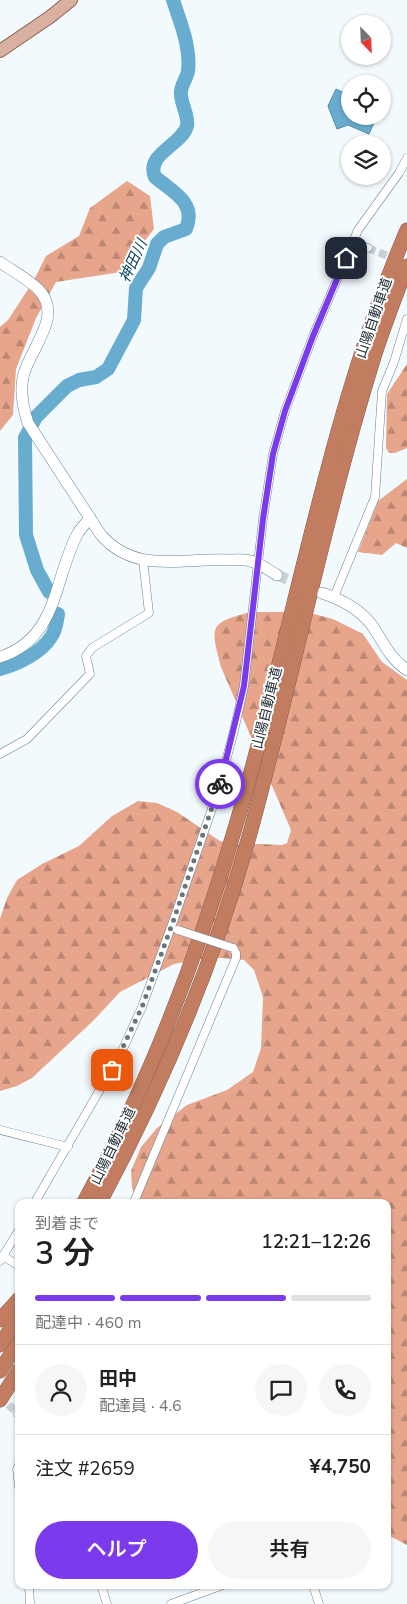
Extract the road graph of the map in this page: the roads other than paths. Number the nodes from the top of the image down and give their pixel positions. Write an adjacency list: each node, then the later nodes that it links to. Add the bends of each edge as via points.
1 (71, 0): 2 (main road)
2 (0, 50)
3 (407, 158): 5 (street)
4 (407, 230): 24 (highway, 山陽自動車道, via 381,295 333,443 237,823 214,898 142,1086)
5 (353, 242): 6 (street); 12 (street, via 285,411 273,454)
6 (368, 248)
7 (0, 262): 10 (street, via 37,288 48,305 46,325 23,377 24,410 34,434)
8 (407, 266): 20 (highway, 山陽自動車道, via 374,358 348,448 252,827 202,976)
9 (407, 319): 15 (street, via 382,391 375,497)
10 (90, 518): 11 (street, via 108,543 123,554); 16 (street, via 78,531 45,622 25,646)
11 (143, 560): 12 (street, via 248,560); 18 (street, via 149,613 92,648 86,656 90,674 27,739)
12 (259, 564): 13 (street); 19 (street, via 244,686 234,731)
13 (277, 575)
14 (322, 594): 15 (street)
15 (334, 597): 17 (street, via 371,624 391,656)
16 (0, 658)
17 (407, 670)
18 (0, 754)
19 (174, 929): 22 (street, via 121,1053); 27 (street, bridge, via 233,948 236,958)
20 (138, 1127): 25 (highway, 山陽自動車道); 26 (highway)
21 (0, 1130): 22 (street)
22 (68, 1147): 23 (street)
23 (37, 1199)
24 (90, 1199)
25 (90, 1199)
26 (105, 1199)
27 (135, 1199)
28 (15, 1237): 29 (street)
29 (2, 1259): 30 (street)
30 (15, 1264)
31 (15, 1303): 32 (highway)
32 (0, 1320)
33 (15, 1322): 34 (highway)
34 (0, 1345)
35 (15, 1348): 36 (highway)
36 (0, 1371)
37 (15, 1376): 38 (highway)
38 (0, 1400)
39 (30, 1589): 43 (street)
40 (102, 1589): 44 (street)
41 (212, 1589): 45 (street)
42 (314, 1589): 46 (street)
43 (30, 1604)
44 (108, 1604)
45 (170, 1604)
46 (319, 1604)

